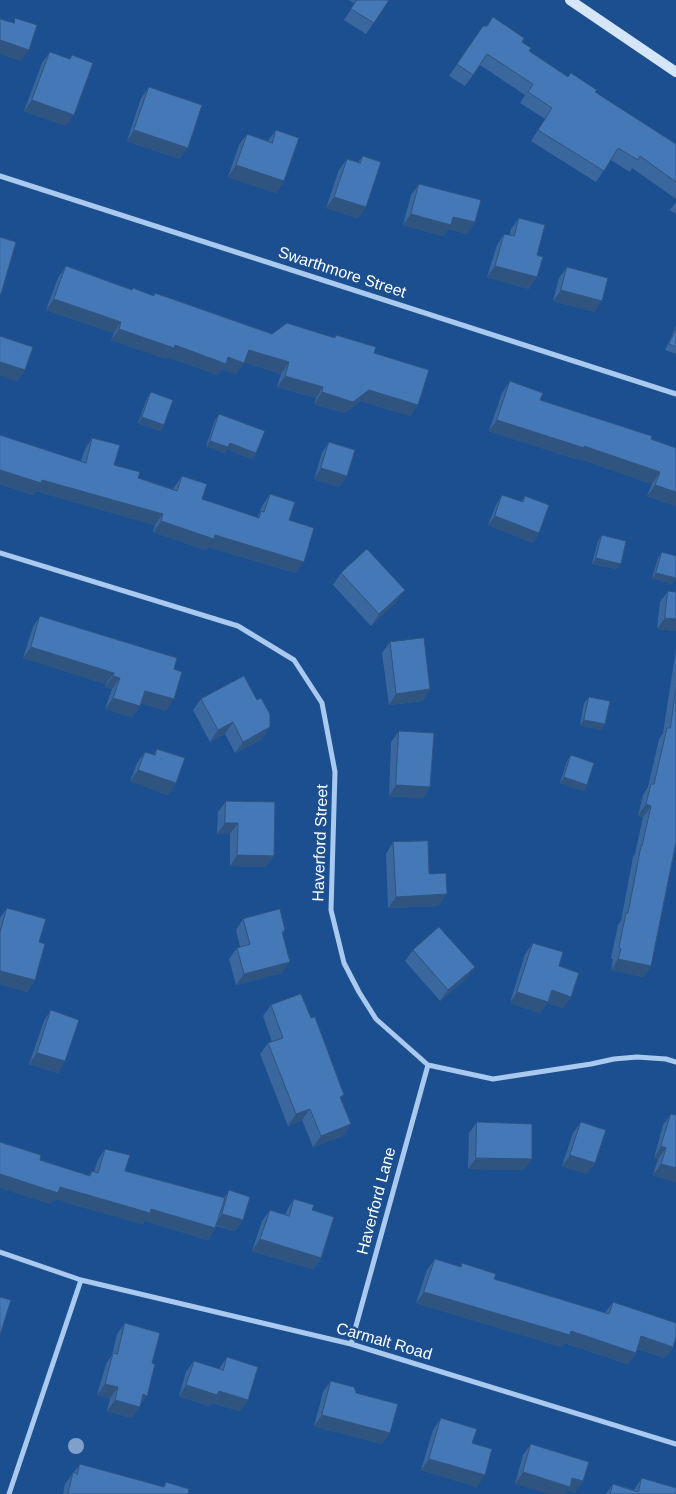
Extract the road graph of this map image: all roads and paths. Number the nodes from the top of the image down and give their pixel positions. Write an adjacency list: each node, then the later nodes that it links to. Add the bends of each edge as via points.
1 (570, 0): 2 (main road)
2 (676, 72)
3 (0, 176): 4 (street, Swarthmore Street)
4 (676, 394)
5 (0, 553): 7 (street, Haverford Street, via 238,626 294,660 322,703 335,772 331,910 344,963 376,1019)
6 (676, 1062): 7 (street, via 637,1057 614,1059 493,1079)
7 (428, 1066): 10 (street, Haverford Lane)
8 (0, 1252): 9 (street, Carmalt Road)
9 (81, 1280): 10 (street, Carmalt Road); 12 (street)
10 (351, 1344): 11 (street, Carmalt Road)
11 (676, 1444)
12 (9, 1494)

